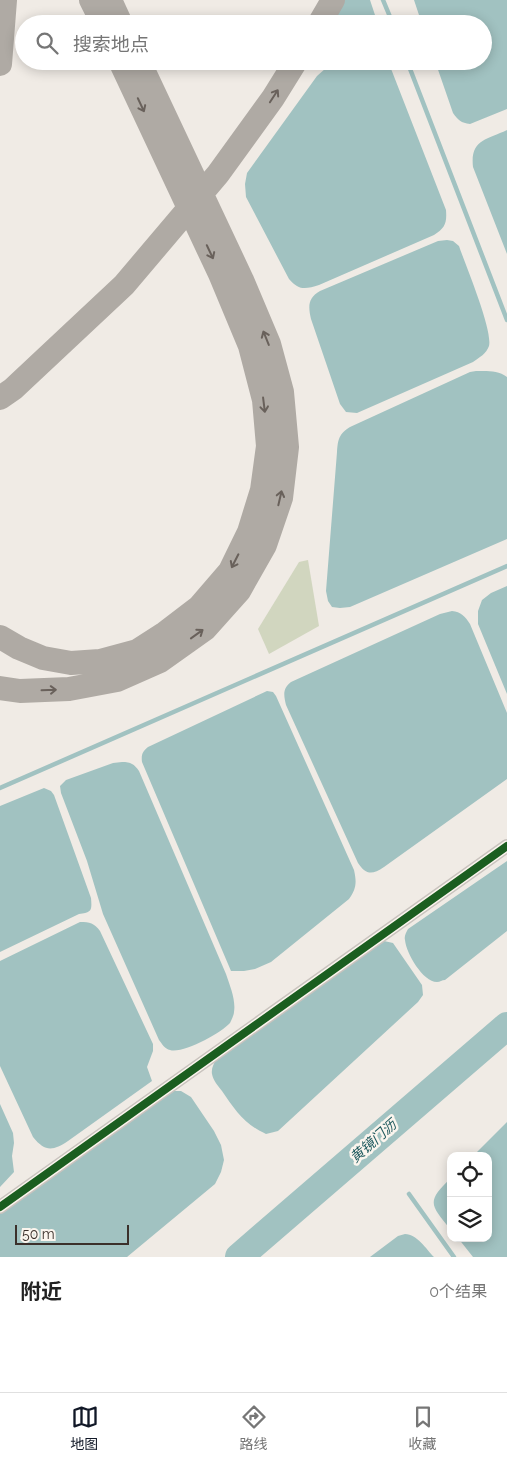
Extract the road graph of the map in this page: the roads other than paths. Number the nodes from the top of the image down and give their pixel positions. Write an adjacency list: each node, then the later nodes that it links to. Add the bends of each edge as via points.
1 (5, 0): 10 (highway)
2 (91, 0): 6 (highway)
3 (110, 0): 7 (highway)
4 (316, 0): 8 (highway)
5 (334, 0): 9 (highway)
6 (98, 15)
7 (117, 15)
8 (307, 15)
9 (325, 15)
10 (0, 64)
11 (124, 70): 16 (highway, one-way to 16, via 220,274 250,346 264,400 268,446 262,490 250,532 230,571 199,607 137,651 100,661 71,663 42,658)
12 (143, 70): 17 (highway, one-way to 12, via 20,691 68,689 117,680 160,661 205,629 239,591 265,545 281,498 287,447 282,392 269,344)
13 (272, 70): 15 (highway, via 228,135 124,268)
14 (290, 70): 15 (highway, one-way to 14, via 124,285 218,174)
15 (3, 394)
16 (0, 637)
17 (0, 688)
18 (507, 846): 19 (street)
19 (0, 1207)

